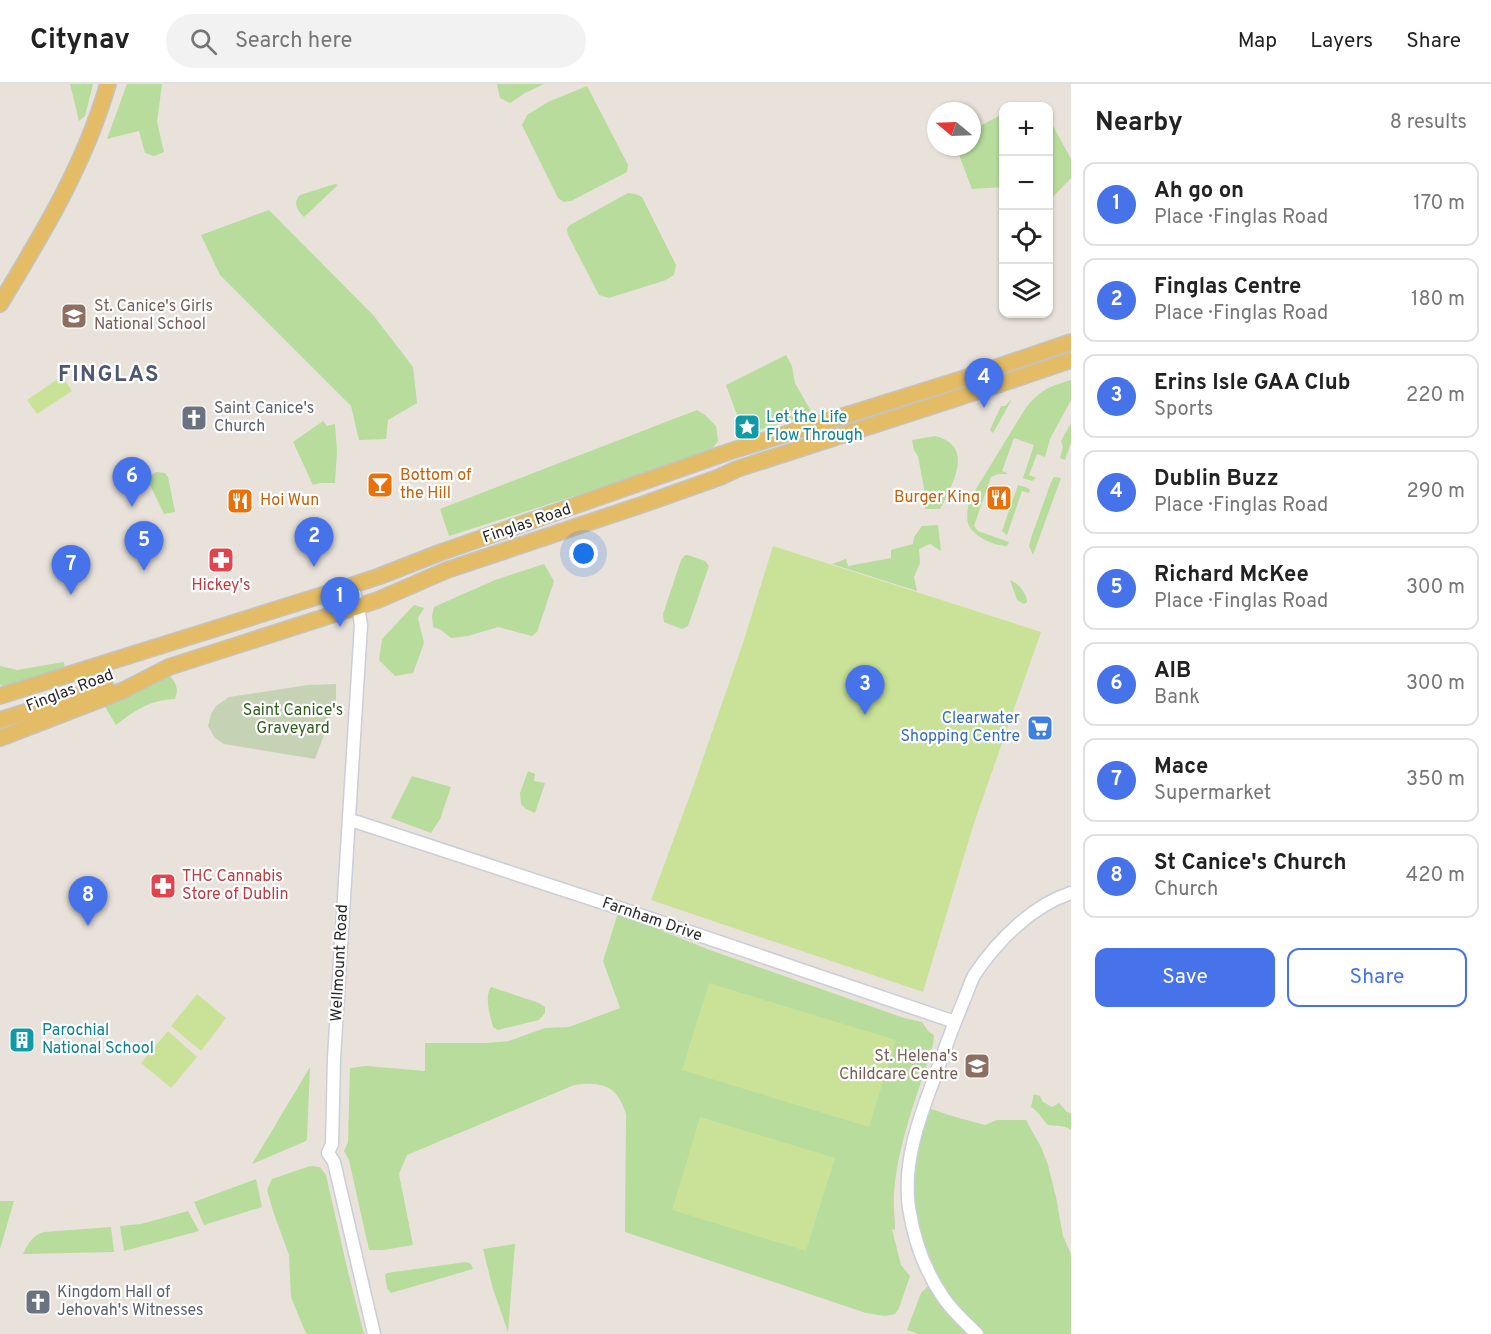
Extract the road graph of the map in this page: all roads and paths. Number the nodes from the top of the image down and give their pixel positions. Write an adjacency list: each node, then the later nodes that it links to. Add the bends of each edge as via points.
1 (108, 84): 2 (main road, via 65,192)
2 (0, 304)
3 (1071, 342): 5 (main road, Finglas Road, via 731,451)
4 (1071, 360): 6 (main road, Finglas Road, via 737,469 447,570)
5 (352, 585): 6 (street, Wellmount Road); 8 (main road, Finglas Road)
6 (358, 606): 7 (main road, Finglas Road); 11 (street, Wellmount Road, via 361,625)
7 (169, 667): 9 (main road); 10 (main road, Finglas Road, via 122,691)
8 (2, 694)
9 (0, 720)
10 (0, 738)
11 (348, 820): 13 (street, Farnham Drive); 14 (street, Wellmount Road, via 332,1144 328,1153 334,1162)
12 (1071, 893): 13 (street, via 1035,912 992,951 973,976)
13 (955, 1022): 15 (street, via 914,1139 909,1163 909,1206 919,1250 933,1281 943,1299)
14 (374, 1334)
15 (977, 1334)

